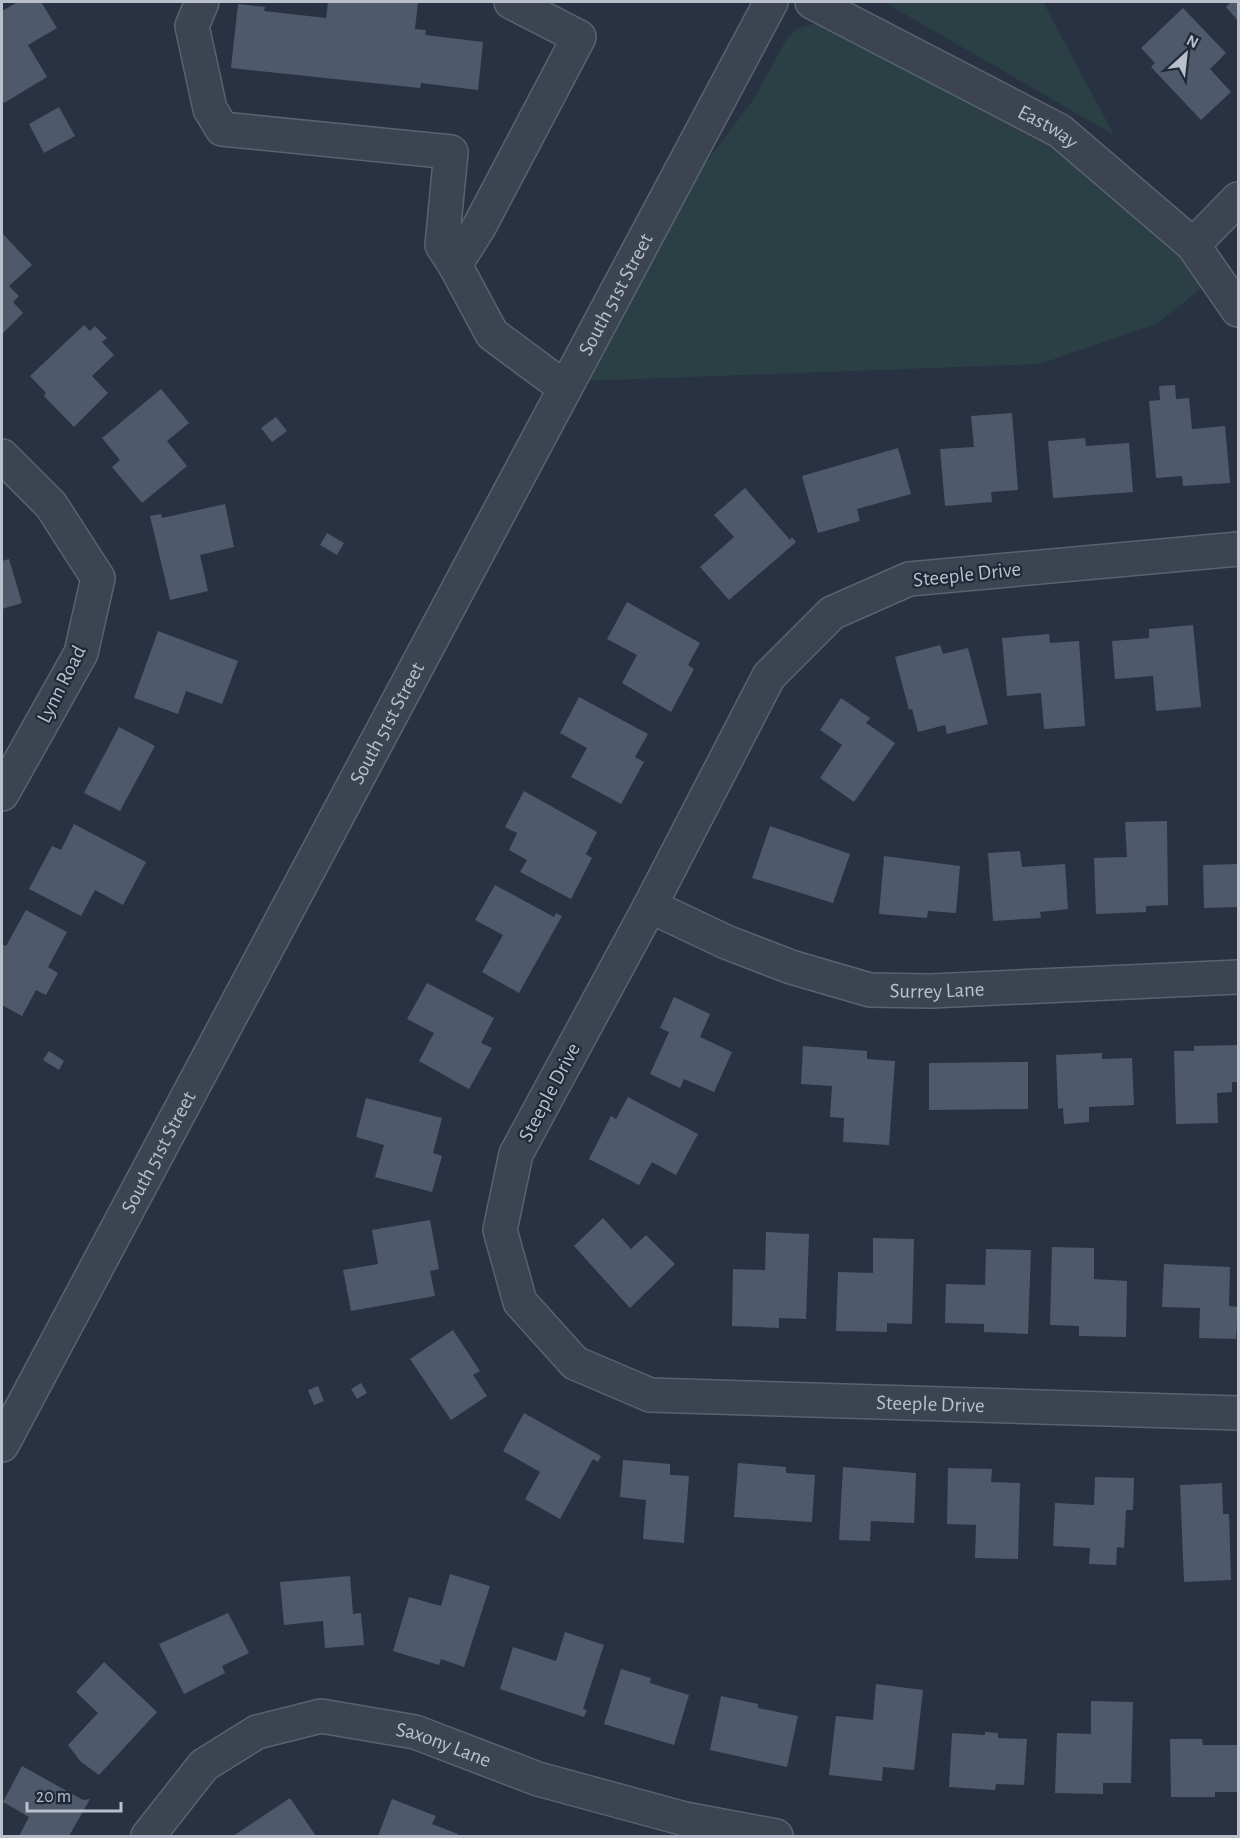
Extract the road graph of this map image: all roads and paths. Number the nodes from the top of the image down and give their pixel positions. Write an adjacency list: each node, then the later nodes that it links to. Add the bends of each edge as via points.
1 (202, 2): 7 (street, via 192,26 210,109 222,129 452,152 442,245)
2 (511, 2): 7 (street, via 579,36)
3 (771, 2): 9 (street, South 51st Street)
4 (812, 2): 6 (street, Eastway, via 1060,131)
5 (1239, 199): 6 (street)
6 (1193, 244): 8 (street, Eastway)
7 (456, 265): 9 (street, via 492,334)
8 (1239, 310)
9 (565, 388): 16 (street, South 51st Street)
10 (2, 456): 12 (street, Lynn Road, via 51,505 98,578 81,653)
11 (1239, 549): 13 (street, Steeple Drive, via 909,579 832,613 769,676)
12 (2, 794)
13 (650, 906): 14 (street, Surrey Lane, via 791,967 870,990 931,991); 15 (street, Steeple Drive, via 516,1154 500,1230 520,1302 575,1363 650,1395)
14 (1239, 977)
15 (1239, 1413)
16 (2, 1445)
17 (148, 1836): 18 (street, Saxony Lane, via 204,1765 257,1732 321,1716 415,1732 538,1779 685,1820)
18 (776, 1836)

